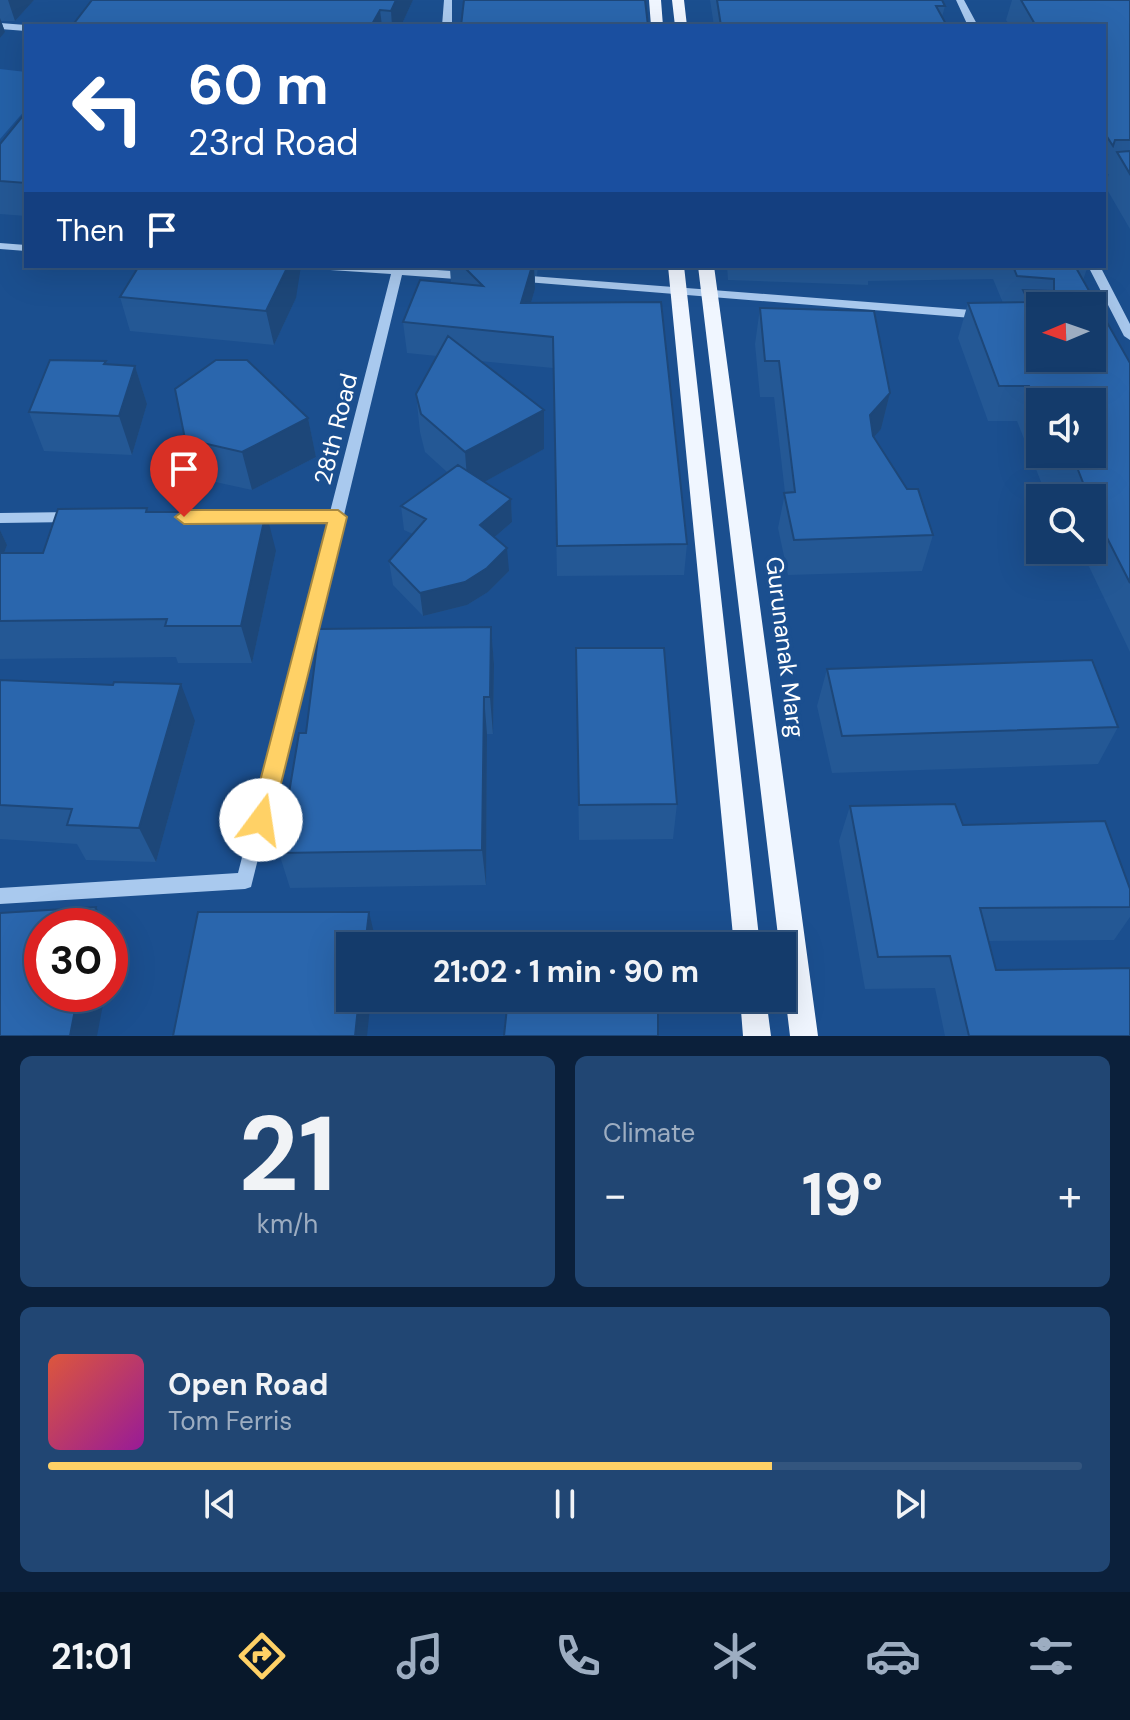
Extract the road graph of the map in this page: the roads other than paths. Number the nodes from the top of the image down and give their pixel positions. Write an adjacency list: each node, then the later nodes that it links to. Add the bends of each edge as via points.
1 (448, 0): 5 (street)
2 (655, 0): 6 (main road)
3 (678, 0): 7 (main road)
4 (960, 0): 8 (street)
5 (447, 24)
6 (657, 24)
7 (681, 24)
8 (972, 24)
9 (0, 26): 10 (street)
10 (24, 28)
11 (0, 246): 12 (street)
12 (24, 248)
13 (398, 268): 17 (street); 26 (street, 28th Road)
14 (676, 268): 19 (main road)
15 (706, 268): 20 (main road, Gurunanak Marg)
16 (1095, 268): 23 (street)
17 (475, 276)
18 (507, 278): 19 (street)
19 (678, 290): 20 (street); 29 (main road)
20 (709, 293): 21 (street); 32 (main road, Gurunanak Marg)
21 (993, 316)
22 (1106, 326): 23 (street)
23 (1128, 330)
24 (92, 517): 27 (street)
25 (230, 517): 26 (street)
26 (338, 517): 28 (street, 28th Road, via 245,881)
27 (0, 518)
28 (0, 896)
29 (746, 932)
30 (754, 1012): 31 (main road)
31 (757, 1036)
32 (804, 1036)

